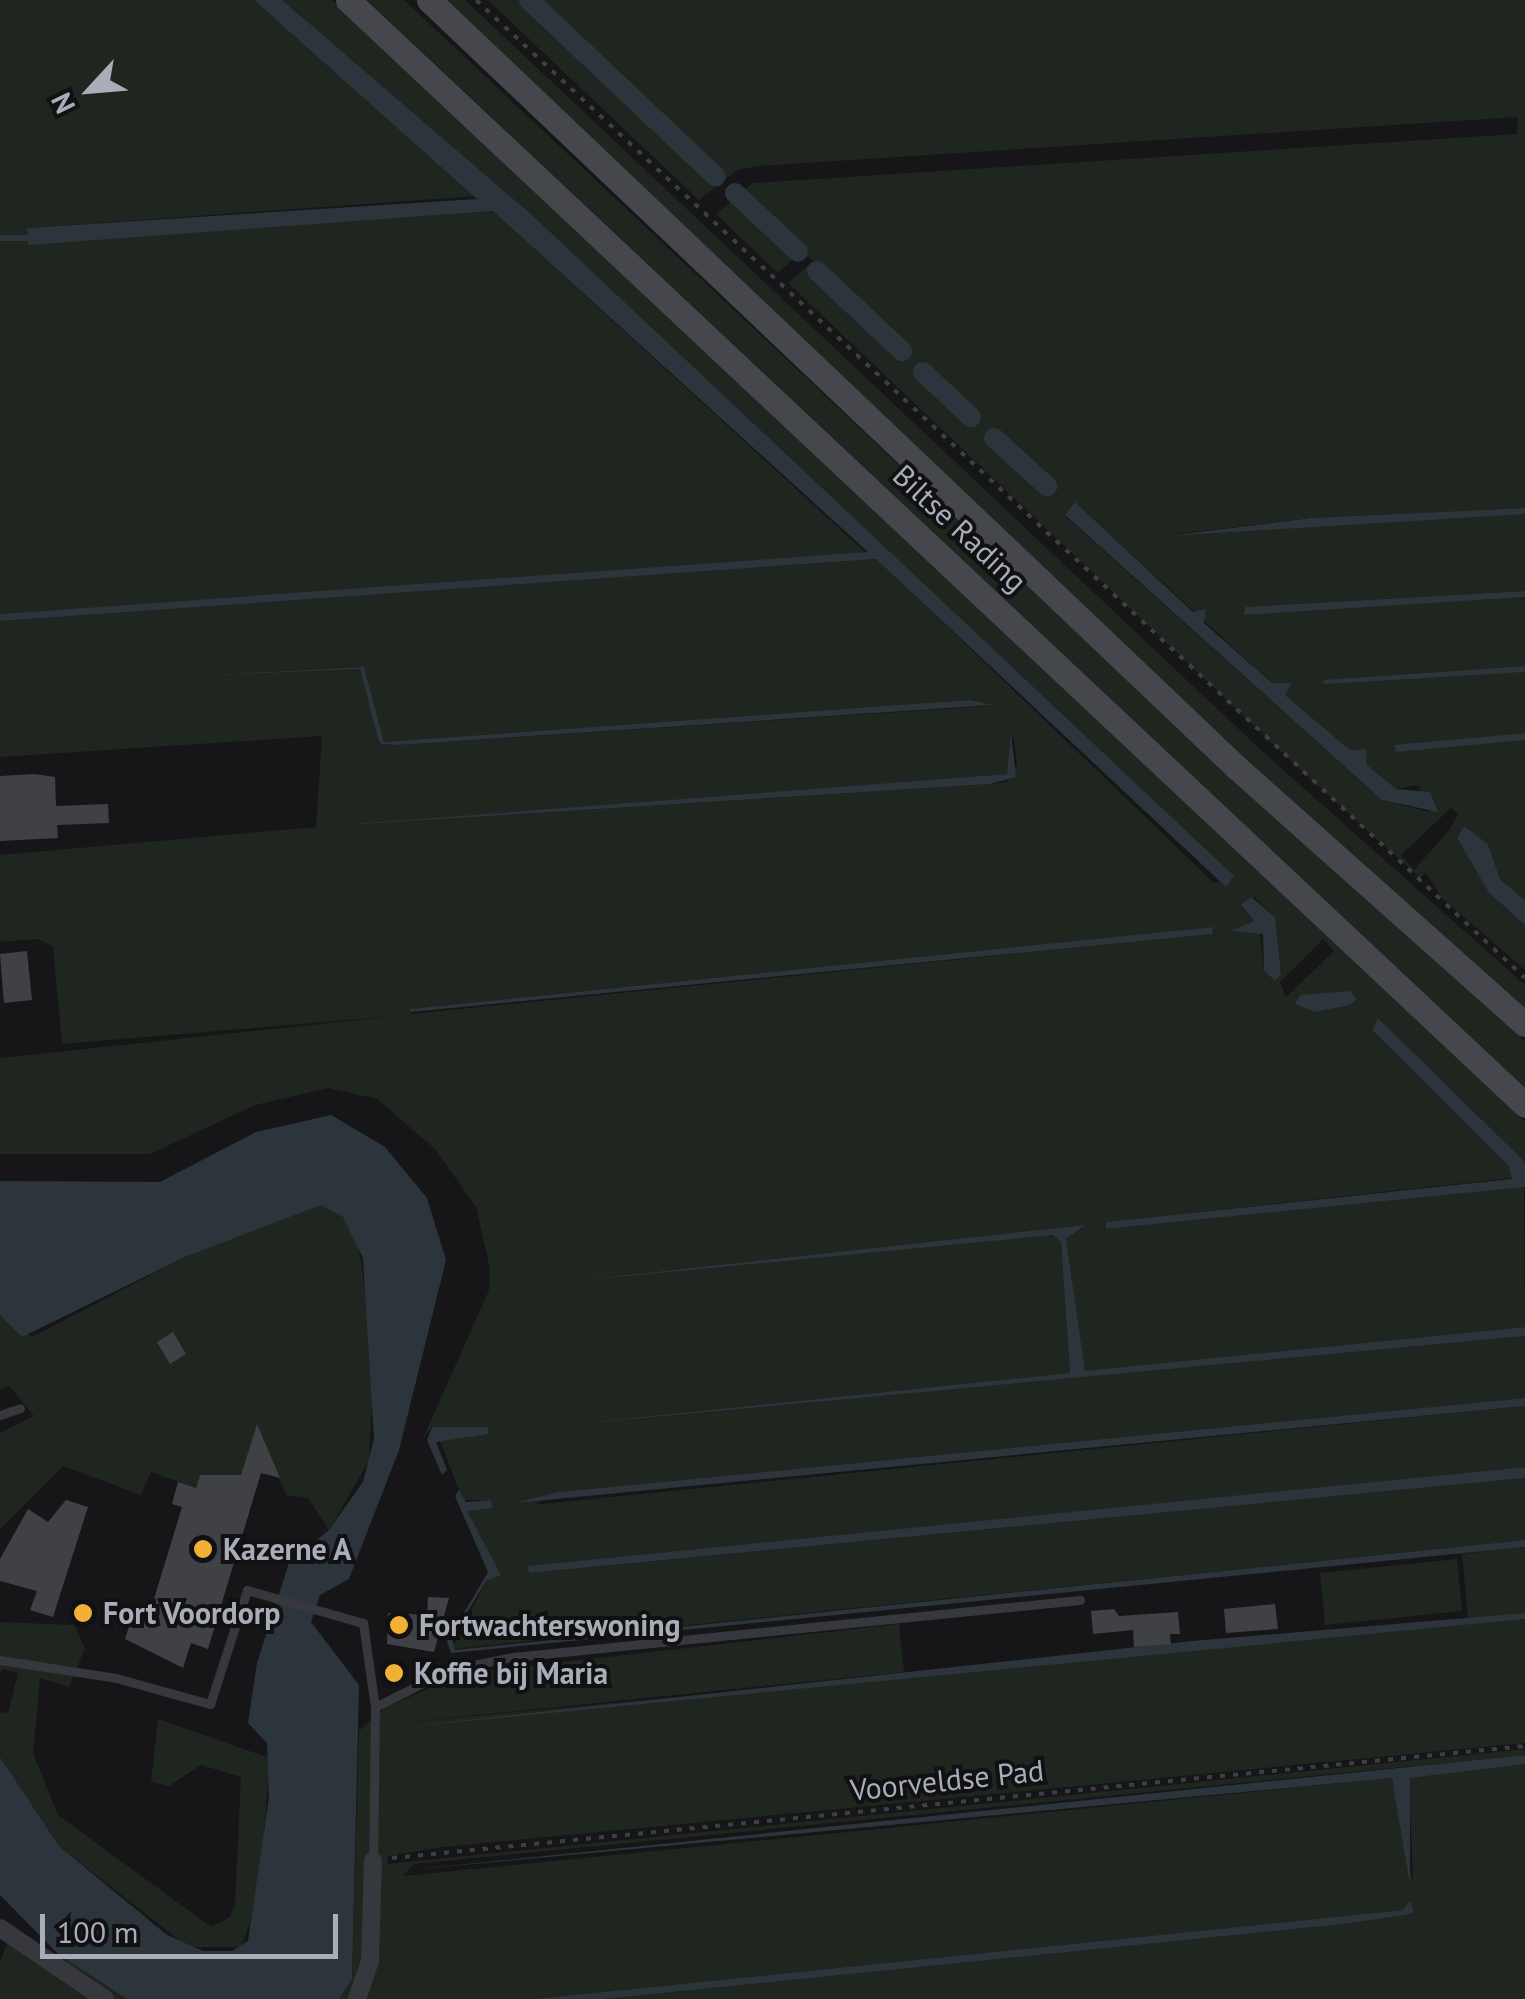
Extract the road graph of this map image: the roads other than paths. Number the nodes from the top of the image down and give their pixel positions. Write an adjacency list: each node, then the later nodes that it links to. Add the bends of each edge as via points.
1 (348, 0): 4 (main road, Biltse Rading)
2 (429, 0): 3 (main road, Biltse Rading, via 1235,766)
3 (1525, 1024)
4 (1525, 1105)
5 (20, 1408): 6 (lane)
6 (0, 1415)
7 (1080, 1600): 9 (lane, via 514,1657 449,1670)
8 (0, 1660): 9 (lane, via 116,1678 210,1704 248,1590 363,1623)
9 (375, 1707): 10 (lane)
10 (373, 1861): 13 (street, via 370,1962)
11 (0, 1928): 12 (street)
12 (105, 1999)
13 (357, 1999)

